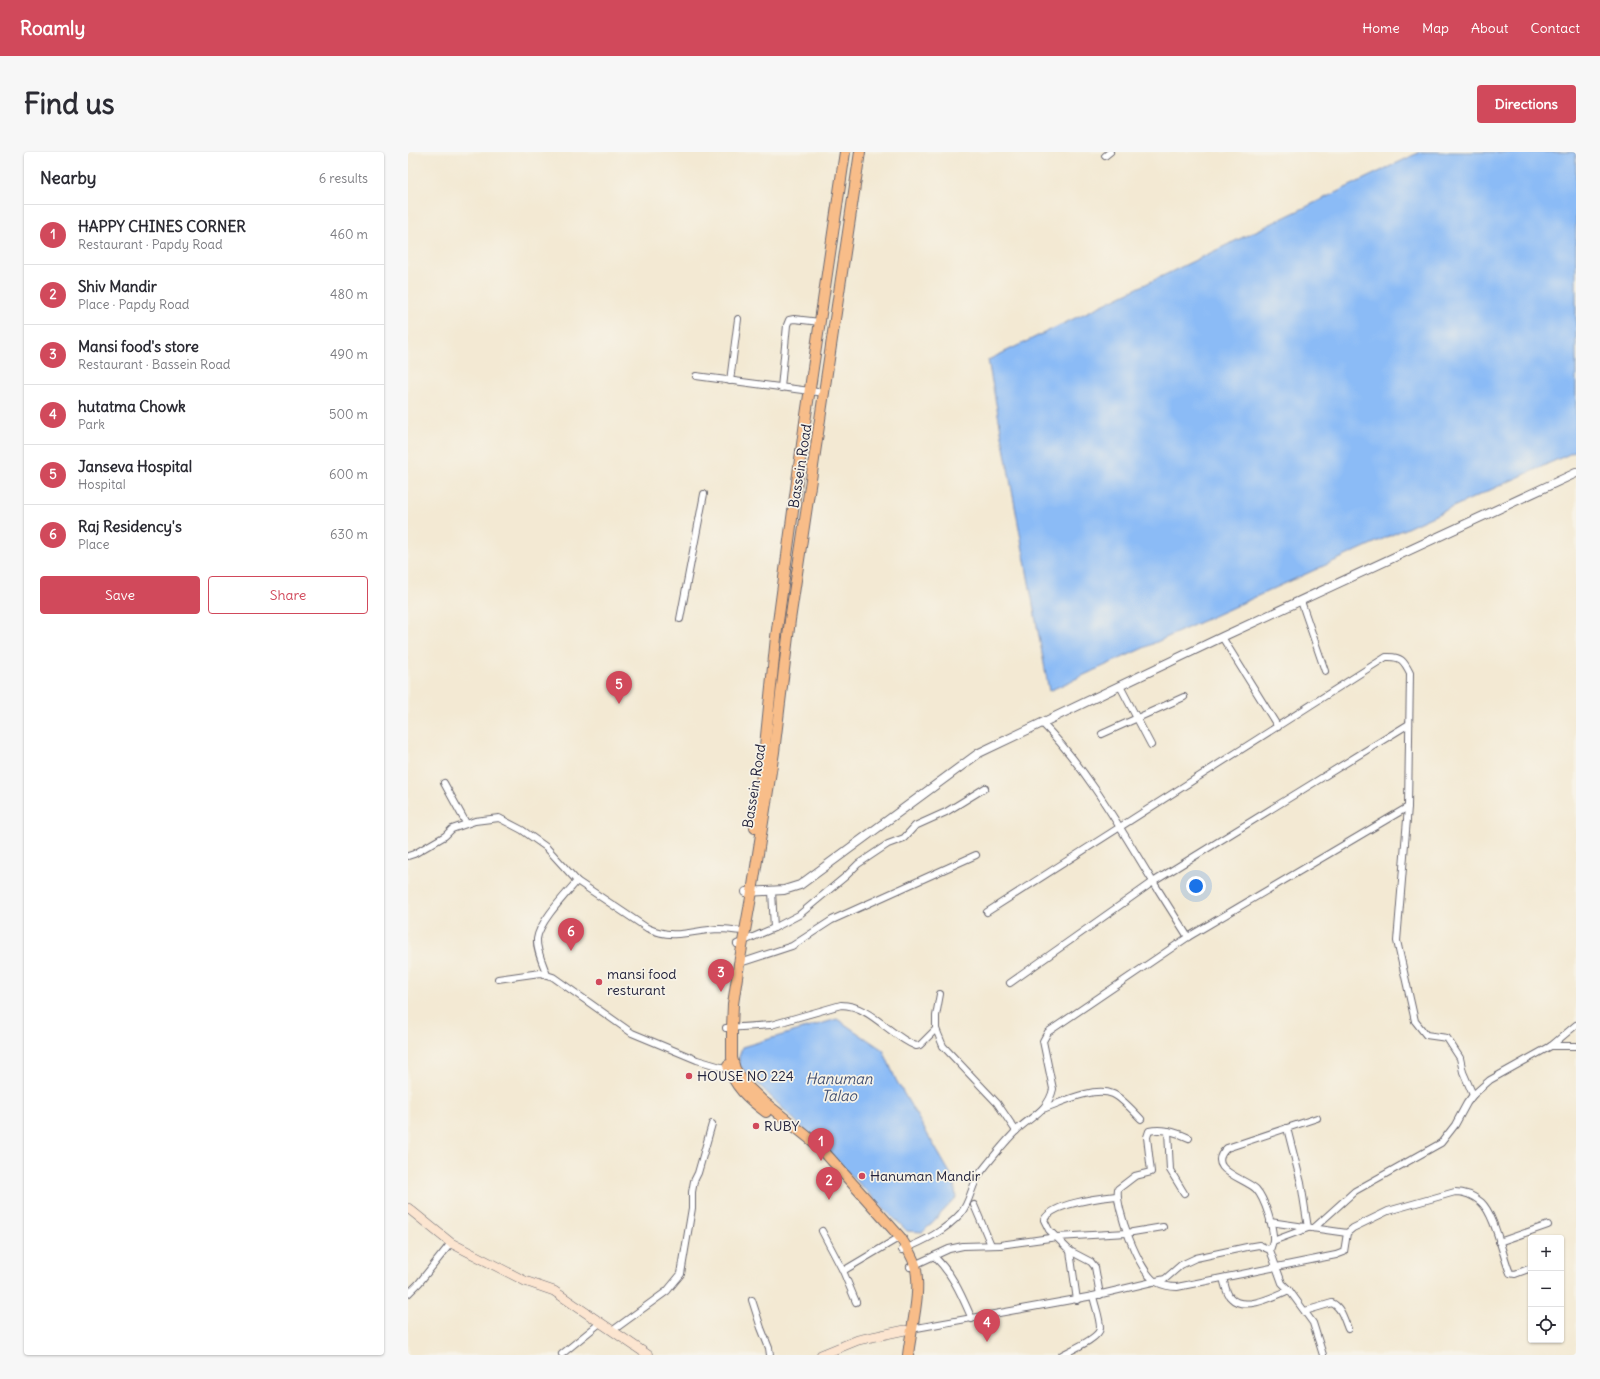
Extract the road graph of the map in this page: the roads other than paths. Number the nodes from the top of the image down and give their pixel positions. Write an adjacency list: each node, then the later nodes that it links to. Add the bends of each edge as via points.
1 (845, 152): 4 (main road, Bassein Road)
2 (860, 152): 9 (main road, Bassein Road)
3 (738, 319): 6 (street)
4 (820, 322): 7 (street, via 789,320); 8 (main road, Bassein Road)
5 (696, 376): 6 (street)
6 (730, 381): 7 (street)
7 (781, 388): 8 (street)
8 (810, 392): 9 (street); 12 (main road, Bassein Road)
9 (825, 393): 13 (main road, Bassein Road)
10 (1576, 473): 14 (street)
11 (704, 494): 15 (street)
12 (791, 527): 13 (main road); 36 (main road, Bassein Road, via 776,637)
13 (805, 528): 36 (main road, Bassein Road, via 790,620 774,752)
14 (1301, 601): 16 (street); 17 (street)
15 (680, 619)
16 (1222, 637): 18 (street); 23 (street)
17 (1325, 671)
18 (1120, 686): 20 (street); 21 (street)
19 (1184, 697): 20 (street)
20 (1137, 718): 24 (street); 25 (street)
21 (1042, 723): 30 (street, via 1056,736 1080,767); 35 (street, via 979,753 800,885)
22 (1410, 724): 23 (street, via 1410,673 1405,662 1394,656 1386,657); 28 (street); 34 (street)
23 (1278, 727): 30 (street)
24 (1102, 734)
25 (1151, 745)
26 (444, 784): 29 (street)
27 (985, 788): 38 (street, via 946,812 914,826 904,838 888,844 858,864 799,915)
28 (1408, 807): 40 (street); 53 (street, via 1397,941 1415,1021 1426,1035 1447,1038 1460,1058)
29 (466, 823): 32 (street); 33 (street, via 499,818 522,830 546,847)
30 (1121, 828): 34 (street); 37 (street)
31 (976, 855): 42 (street, via 832,920 792,946)
32 (408, 856)
33 (577, 881): 39 (street, via 647,928 658,932 683,935 720,929); 43 (street, via 538,932 538,947)
34 (1153, 882): 40 (street); 45 (street)
35 (772, 891): 36 (street); 38 (street)
36 (749, 892): 39 (main road, Bassein Road)
37 (987, 912)
38 (774, 928): 41 (street)
39 (742, 931): 41 (main road, Bassein Road)
40 (1188, 937): 54 (street, via 1048,1032 1043,1041 1053,1089)
41 (740, 943): 42 (main road, Bassein Road)
42 (736, 965): 48 (main road, Bassein Road)
43 (547, 975): 44 (street, via 540,973); 52 (street, via 632,1033 697,1060)
44 (498, 979)
45 (1010, 983)
46 (940, 994): 49 (street)
47 (1576, 1025): 50 (street)
48 (729, 1028): 49 (street, via 771,1025 851,1005 916,1046); 52 (main road, Bassein Road, via 726,1059)
49 (936, 1029): 59 (street, via 943,1046 997,1103)
50 (1551, 1046): 51 (street); 53 (street, via 1490,1080)
51 (1576, 1046)
52 (732, 1069): 74 (main road, via 734,1083 747,1097 811,1146); 79 (main road, via 764,1102 819,1146)
53 (1473, 1094): 69 (street, via 1455,1126 1441,1143 1355,1191)
54 (1043, 1109): 56 (street, via 1080,1096 1105,1092 1114,1094); 59 (street)
55 (1317, 1118): 58 (street)
56 (1141, 1119)
57 (712, 1124): 101 (street, via 694,1180 681,1274 667,1291)
58 (1287, 1128): 66 (street, via 1227,1148 1220,1160 1222,1167 1231,1175 1248,1182 1262,1196); 69 (street)
59 (1016, 1131): 79 (street, via 980,1173 961,1212 946,1227 928,1239)
60 (1168, 1131): 61 (street, via 1175,1131); 62 (street, via 1170,1170); 63 (street, via 1149,1131 1147,1137 1151,1172 1135,1176 1118,1190)
61 (1189, 1138)
62 (1184, 1193)
63 (1117, 1196): 71 (street); 73 (street, via 1087,1199 1060,1208 1045,1217 1045,1224)
64 (974, 1205): 78 (street)
65 (408, 1208): 77 (main road)
66 (1270, 1222): 69 (street); 75 (street)
67 (1548, 1225): 76 (street)
68 (1163, 1227): 71 (street)
69 (1311, 1228): 72 (street); 75 (street)
70 (822, 1231): 86 (street)
71 (1127, 1233): 73 (street); 88 (street, via 1145,1270)
72 (1347, 1234): 76 (street, via 1353,1228 1388,1211 1462,1192 1480,1202 1490,1217); 84 (street, via 1344,1252 1336,1256)
73 (1057, 1237): 78 (street); 81 (street)
74 (895, 1240): 79 (main road); 86 (street)
75 (1273, 1241): 80 (street)
76 (1499, 1242): 85 (street, via 1510,1273 1515,1274)
77 (451, 1243): 90 (street); 98 (main road, via 525,1281 554,1291)
78 (991, 1245): 82 (street, via 963,1246)
79 (905, 1249): 83 (main road)
80 (1270, 1250): 84 (street); 88 (street, via 1253,1246 1196,1258 1165,1279)
81 (1070, 1251): 91 (street, via 1091,1262 1095,1267); 94 (street)
82 (934, 1256): 83 (street); 97 (street, via 955,1282)
83 (912, 1266): 100 (main road)
84 (1276, 1268): 87 (street); 89 (street, via 1282,1283)
85 (1528, 1269)
86 (843, 1271): 95 (street)
87 (1223, 1278): 88 (street, via 1177,1287); 89 (street, via 1232,1300 1247,1304)
88 (1155, 1281): 91 (street)
89 (1289, 1290): 96 (street)
90 (408, 1294)
91 (1100, 1295): 92 (street)
92 (1093, 1296): 94 (street); 108 (street, via 1100,1329 1098,1334)
93 (752, 1300): 104 (street)
94 (1077, 1300): 97 (street)
95 (856, 1302)
96 (1305, 1312): 99 (street, via 1332,1303 1340,1311); 109 (street, via 1313,1323)
97 (972, 1319): 100 (street)
98 (600, 1323): 101 (main road); 102 (street)
99 (1348, 1329)
100 (908, 1330): 105 (main road, via 858,1340); 106 (main road); 107 (main road)
101 (612, 1331): 103 (main road)
102 (562, 1354)
103 (648, 1355)
104 (770, 1355)
105 (821, 1355)
106 (902, 1355)
107 (908, 1355)
108 (1062, 1355)
109 (1323, 1355)

